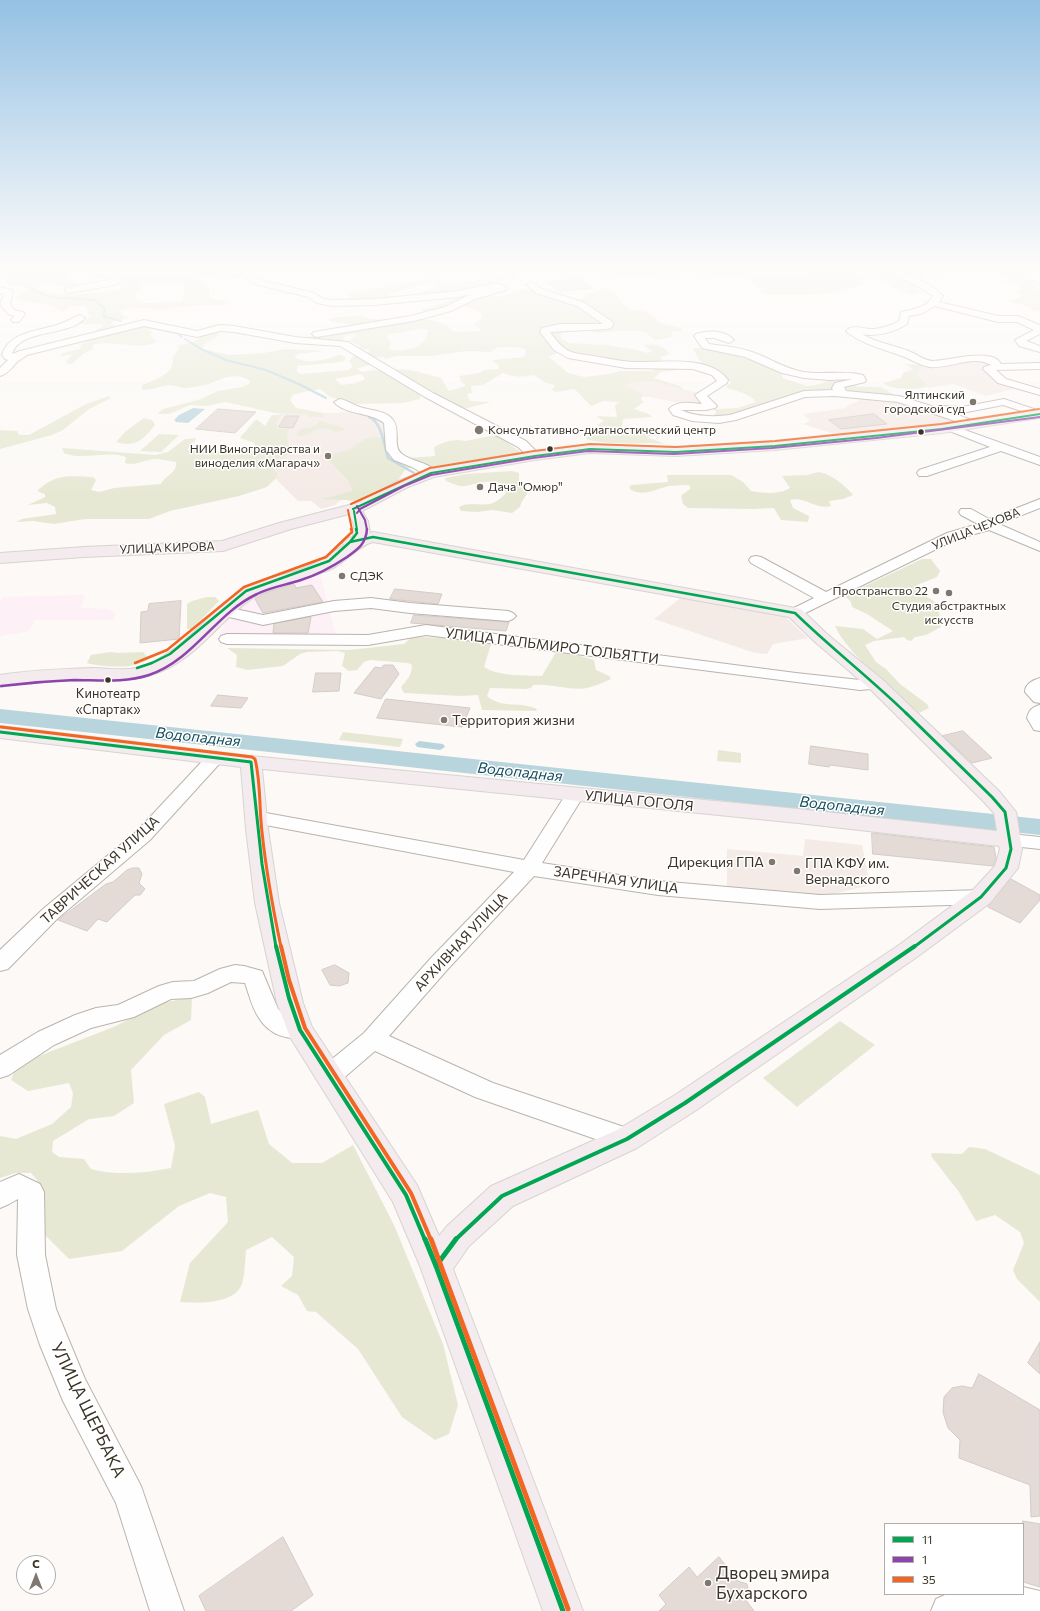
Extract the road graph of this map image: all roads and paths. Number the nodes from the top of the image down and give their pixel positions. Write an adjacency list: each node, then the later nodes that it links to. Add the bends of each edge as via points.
1 (13, 344): 9 (street, via 7,355)
2 (64, 344): 9 (street, via 28,351)
3 (344, 344): 19 (street, via 429,395 522,444)
4 (555, 344): 16 (street, via 561,352 568,355 610,363 679,365 702,368 718,374 723,380 722,383 700,395 711,406 675,409 677,413 692,418 732,418 804,394 823,392 900,399)
5 (705, 344): 15 (street, via 748,354 792,373 859,377 861,380 839,385 837,388 843,390 899,396 942,408 962,410 1004,402)
6 (875, 344): 11 (street, via 909,355 919,362 984,359 996,363)
7 (1024, 344): 8 (street)
8 (1040, 349)
9 (14, 359): 12 (street)
10 (1040, 366): 11 (street)
11 (996, 367): 13 (street, via 988,369 1002,381)
12 (0, 373)
13 (1040, 392)
14 (340, 402): 21 (street, via 382,416 389,422 392,450 398,457)
15 (1038, 413): 16 (main road, УЛИЦА КИРОВА)
16 (970, 423): 17 (main road, УЛИЦА КИРОВА)
17 (948, 426): 18 (street); 19 (main road, УЛИЦА КИРОВА, via 860,438 710,452 590,449)
18 (1001, 447): 20 (street); 22 (street)
19 (534, 454): 21 (main road, УЛИЦА КИРОВА)
20 (1040, 460)
21 (429, 472): 25 (main road, УЛИЦА КИРОВА, via 402,481 357,504)
22 (924, 473)
23 (1040, 504): 26 (street, УЛИЦА ЧЕХОВА, via 994,520)
24 (966, 512): 26 (street)
25 (357, 513): 27 (main road, via 362,531); 29 (main road, УЛИЦА КИРОВА, via 286,526 223,546)
26 (990, 525): 28 (street); 31 (street, УЛИЦА ЧЕХОВА, via 952,536)
27 (361, 540): 32 (main road, via 334,561 303,575 250,593); 33 (main road); 36 (main road, via 329,561 246,591 170,654 152,664 137,668 18,675)
28 (1040, 547)
29 (0, 558)
30 (756, 560): 31 (street)
31 (826, 598): 33 (street, УЛИЦА ЧЕХОВА)
32 (226, 612): 34 (street, via 263,620 334,606 371,602 410,608); 36 (main road, via 172,659 139,673)
33 (795, 613): 38 (main road)
34 (508, 616)
35 (228, 639): 38 (street, УЛИЦА ПАЛЬМИРО ТОЛЬЯТТИ, via 368,640 426,630 796,678 860,685)
36 (9, 679)
37 (1040, 683): 39 (street, via 1033,688 1033,692)
38 (876, 684): 47 (main road, via 992,797)
39 (1040, 698)
40 (1040, 710): 41 (street, via 1036,713)
41 (1040, 726)
42 (0, 732): 43 (main road, УЛИЦА ГОГОЛЯ)
43 (215, 758): 44 (main road, УЛИЦА ГОГОЛЯ); 51 (street, ТАВРИЧЕСКАЯ УЛИЦА, via 143,836 50,914)
44 (251, 762): 45 (main road, УЛИЦА ГОГОЛЯ); 46 (main road)
45 (575, 795): 47 (main road, УЛИЦА ГОГОЛЯ, via 806,817); 49 (street, АРХИВНАЯ УЛИЦА)
46 (255, 817): 49 (street, ЗАРЕЧНАЯ УЛИЦА); 52 (main road, via 267,904 290,1003)
47 (1008, 829): 48 (street, УЛИЦА ГОГОЛЯ); 50 (main road, via 1011,849 1006,868)
48 (1040, 843)
49 (529, 868): 50 (street, ЗАРЕЧНАЯ УЛИЦА, via 658,888 820,902); 53 (street, АРХИВНАЯ УЛИЦА)
50 (981, 897): 56 (main road, via 908,951 685,1103)
51 (0, 963)
52 (300, 1030): 54 (street, via 283,1028 268,1014 254,976 242,972 225,974 209,984 192,990 168,991 121,1013 97,1017 66,1029 41,1041); 55 (main road)
53 (372, 1039): 55 (street, АРХИВНАЯ УЛИЦА); 56 (street, via 484,1090)
54 (0, 1068)
55 (330, 1075): 58 (main road, via 406,1195)
56 (627, 1139): 58 (main road, via 502,1196 458,1236)
57 (0, 1196): 60 (street, УЛИЦА ЩЕРБАКА, via 19,1186 31,1192 31,1255 42,1309 74,1390 130,1497)
58 (436, 1266): 61 (main road)
59 (1040, 1608): 62 (street, via 992,1598)
60 (167, 1611)
61 (563, 1611)
62 (948, 1611)

